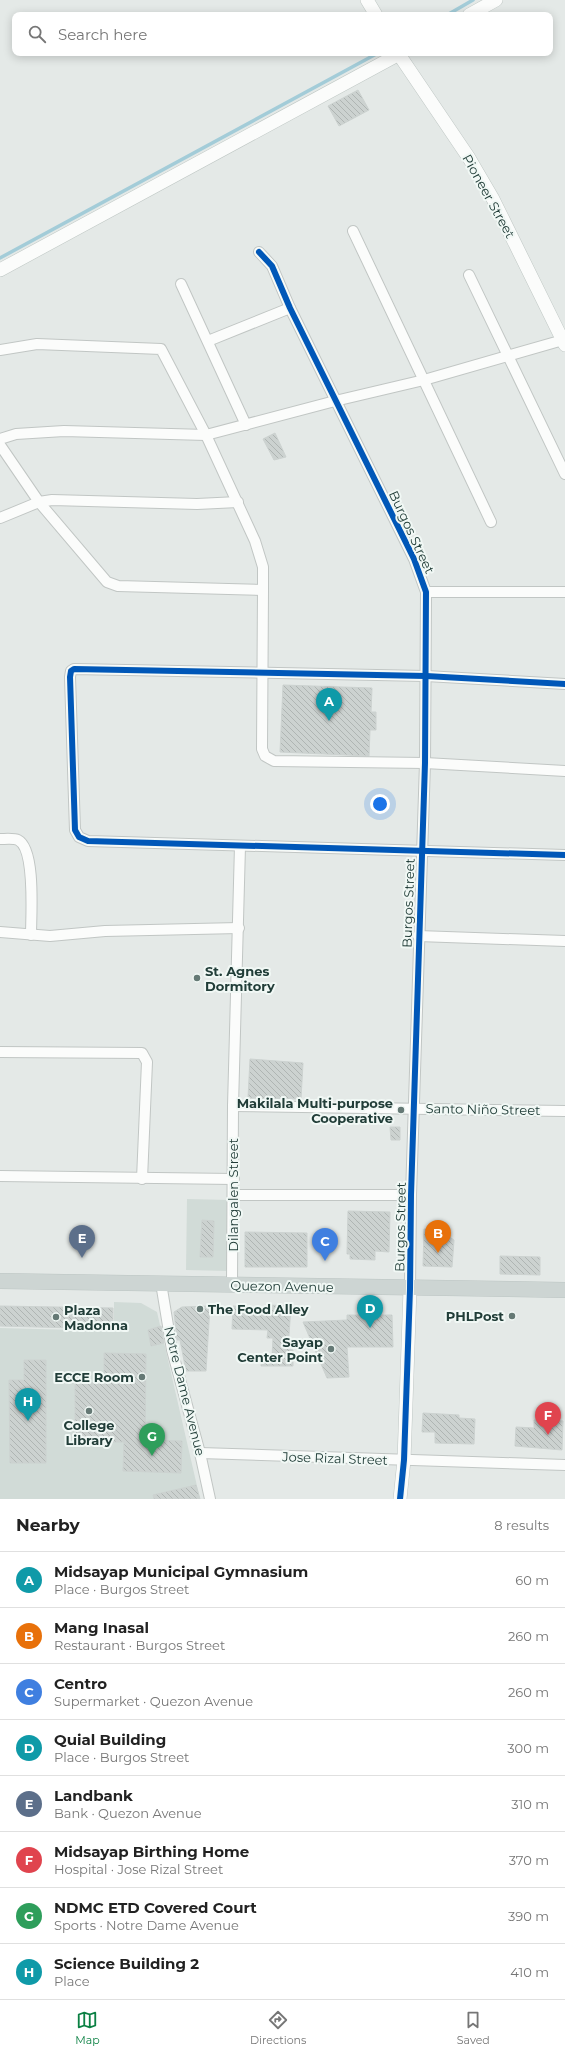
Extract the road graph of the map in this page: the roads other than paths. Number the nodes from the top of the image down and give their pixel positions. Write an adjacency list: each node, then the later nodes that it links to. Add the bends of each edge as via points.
1 (367, 0): 3 (street)
2 (496, 0): 4 (street)
3 (374, 12)
4 (475, 12)
5 (393, 56): 9 (street)
6 (401, 56): 14 (street, Pioneer Street, via 489,192)
7 (353, 231): 17 (street)
8 (259, 252): 12 (street, Burgos Street, via 272,266)
9 (0, 270)
10 (469, 275): 16 (street)
11 (181, 284): 13 (street)
12 (290, 308): 13 (street); 18 (street, Burgos Street)
13 (208, 341): 19 (street)
14 (564, 343): 16 (street)
15 (0, 350): 20 (street, via 37,344 161,349)
16 (508, 355): 17 (street); 23 (street)
17 (424, 380): 18 (street); 27 (street)
18 (335, 401): 19 (street); 29 (street, Burgos Street, via 403,535)
19 (246, 425): 20 (street)
20 (206, 435): 21 (street, via 64,431 16,434); 25 (street)
21 (0, 439)
22 (0, 445): 24 (street)
23 (565, 474)
24 (39, 502): 25 (street, via 60,499 197,504); 26 (street); 28 (street, via 107,582 118,586)
25 (238, 502): 28 (street, via 260,555)
26 (0, 518)
27 (491, 522)
28 (263, 590): 31 (street)
29 (426, 592): 30 (street); 32 (street, Burgos Street)
30 (565, 592)
31 (263, 673): 32 (street); 34 (street, via 262,749 265,756 274,761); 37 (street, via 74,669 70,677 75,830 79,837 88,841)
32 (426, 676): 33 (street); 34 (street, Burgos Street)
33 (565, 684)
34 (424, 763): 35 (street); 38 (street, Burgos Street)
35 (565, 771)
36 (0, 839): 42 (street, via 18,839 24,845 30,861)
37 (240, 846): 38 (street); 40 (street, Dilangalen Street)
38 (420, 850): 39 (street); 43 (street, Burgos Street)
39 (565, 855)
40 (239, 928): 42 (street); 46 (street, Dilangalen Street)
41 (0, 932): 42 (street)
42 (31, 935)
43 (418, 936): 44 (street); 47 (street, Burgos Street)
44 (565, 941)
45 (0, 1052): 50 (street, via 142,1053 147,1062)
46 (233, 1106): 47 (street, Santo Niño Street); 51 (street, Dilangalen Street)
47 (414, 1108): 48 (street, Santo Niño Street); 53 (street, Burgos Street)
48 (565, 1111)
49 (0, 1176): 50 (street)
50 (142, 1179): 51 (street)
51 (234, 1179): 52 (street, Dilangalen Street)
52 (234, 1195): 53 (street); 56 (street, Dilangalen Street)
53 (411, 1195): 57 (street, Burgos Street)
54 (0, 1280): 55 (main road, Quezon Avenue)
55 (161, 1283): 56 (main road, Quezon Avenue); 59 (street, Notre Dame Avenue, via 172,1350)
56 (232, 1285): 57 (main road, Quezon Avenue)
57 (410, 1289): 58 (main road, Quezon Avenue); 60 (street, Burgos Street)
58 (565, 1290)
59 (200, 1453): 60 (street, Jose Rizal Street); 62 (street, Notre Dame Avenue)
60 (404, 1460): 61 (street, Jose Rizal Street); 63 (street, Burgos Street)
61 (565, 1465)
62 (210, 1499)
63 (400, 1499)

